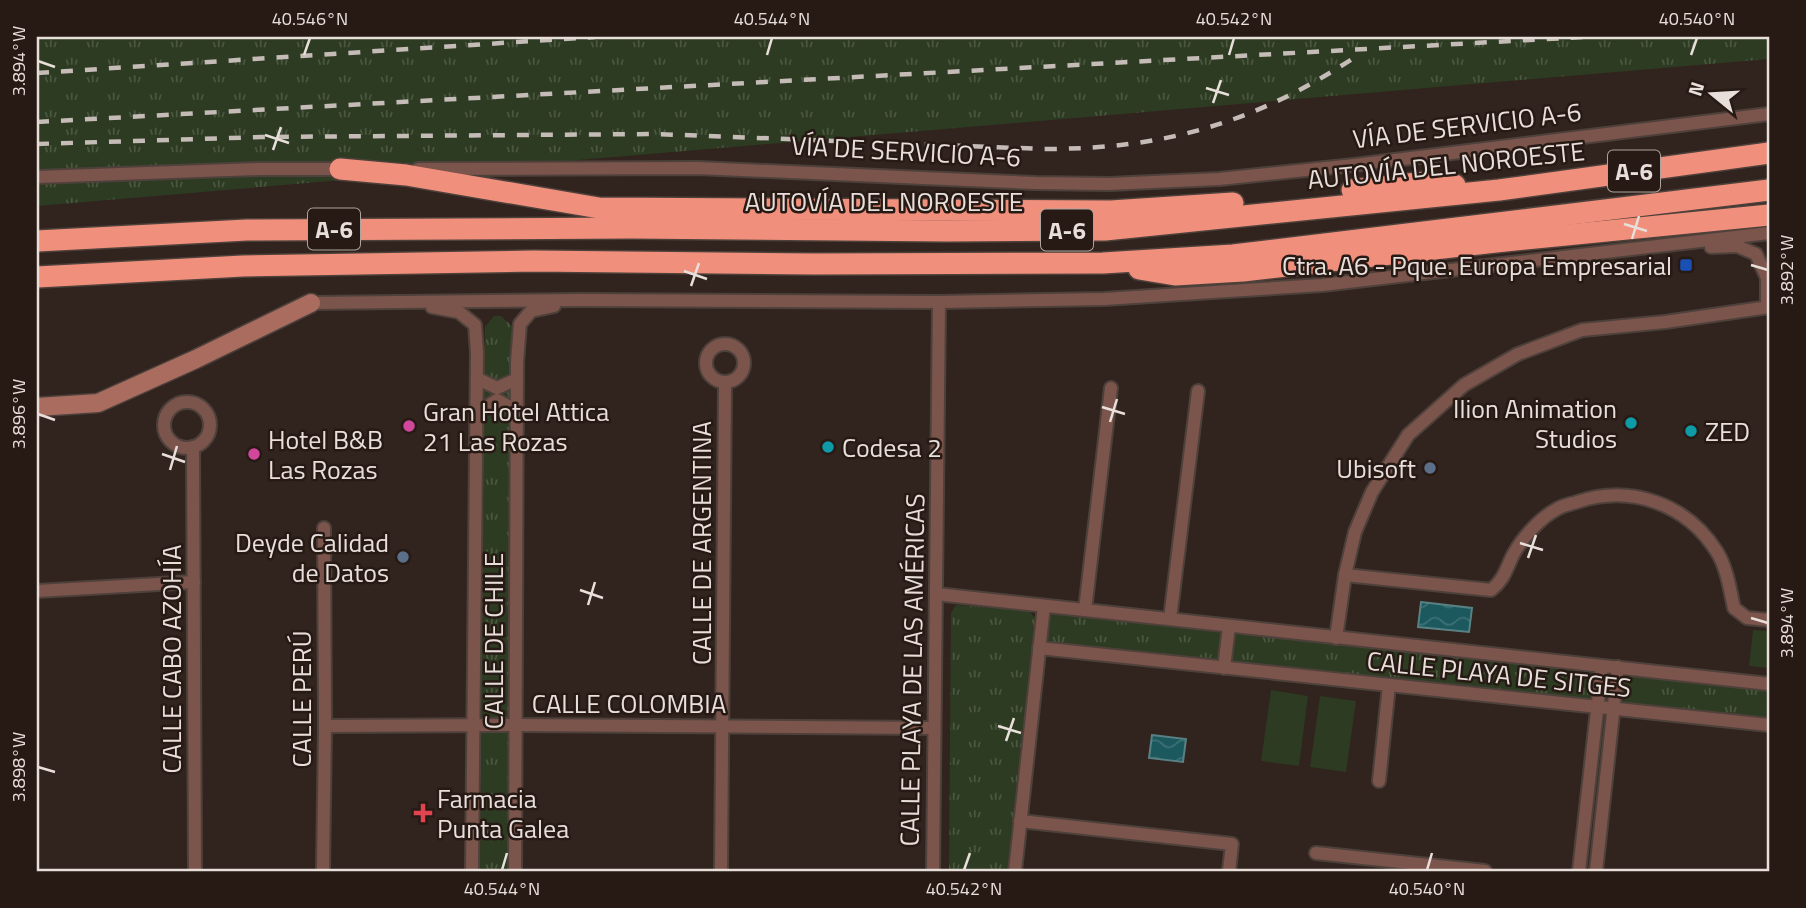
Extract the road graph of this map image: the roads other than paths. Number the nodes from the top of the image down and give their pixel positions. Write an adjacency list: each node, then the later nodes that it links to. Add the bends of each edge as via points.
1 (1769, 114): 3 (street, VÍA DE SERVICIO A-6, via 1354,165 1219,179 1109,184 698,168)
2 (1769, 153): 5 (highway, AUTOVÍA DEL NOROESTE / A-6)
3 (340, 169): 4 (street, VÍA DE SERVICIO A-6); 5 (highway, via 406,175 599,208 1111,211 1240,203 1427,182)
4 (37, 177)
5 (1499, 190): 9 (highway, AUTOVÍA DEL NOROESTE / A-6, via 1105,230 247,230)
6 (1769, 190): 11 (highway, A-6, via 1233,255)
7 (1769, 215): 11 (highway, via 1243,271 1175,275)
8 (1769, 233): 10 (street)
9 (37, 241)
10 (1578, 254): 15 (street, via 1322,285 1104,299); 17 (street, via 1737,246 1756,254 1767,278)
11 (1103, 263): 12 (highway, A-6, via 506,261 243,266)
12 (37, 277)
13 (580, 300): 14 (street); 15 (street); 19 (street, CALLE DE CHILE, via 531,311 520,324)
14 (401, 301): 16 (street); 18 (street, CALLE DE CHILE, via 459,312 475,325)
15 (939, 302): 33 (street, CALLE PLAYA DE LAS AMÉRICAS)
16 (311, 303): 24 (street, via 123,394)
17 (1768, 307): 30 (street, via 1582,330 1518,354 1464,385 1408,435 1355,532)
18 (478, 379): 19 (street, via 497,388); 27 (street, CALLE DE CHILE)
19 (517, 379): 26 (street, CALLE DE CHILE)
20 (725, 382): 52 (street, CALLE DE ARGENTINA)
21 (1111, 388): 35 (street)
22 (1198, 391): 36 (street)
23 (37, 396): 24 (street)
24 (79, 405): 25 (street)
25 (37, 407)
26 (517, 411): 27 (street, via 497,400); 49 (street, CALLE DE CHILE)
27 (477, 413): 48 (street, CALLE DE CHILE)
28 (193, 447): 31 (street, CALLE CABO AZOHÍA)
29 (324, 528): 51 (street, CALLE PERÚ)
30 (1345, 575): 37 (street, via 1491,590 1502,582 1514,552 1532,529 1557,508 1592,497 1625,495 1653,500 1700,529 1718,554 1734,608 1747,618); 39 (street)
31 (194, 582): 32 (street); 57 (street, CALLE CABO AZOHÍA)
32 (37, 591)
33 (936, 594): 34 (street, CALLE PLAYA DE SITGES); 53 (street, CALLE PLAYA DE LAS AMÉRICAS)
34 (1044, 606): 35 (street, CALLE PLAYA DE SITGES); 40 (street)
35 (1085, 610): 36 (street, CALLE PLAYA DE SITGES)
36 (1170, 619): 38 (street, CALLE PLAYA DE SITGES)
37 (1769, 620)
38 (1229, 626): 39 (street, CALLE PLAYA DE SITGES); 43 (street)
39 (1336, 638): 41 (street, CALLE PLAYA DE SITGES)
40 (1039, 648): 43 (street, CALLE PLAYA DE SITGES); 55 (street)
41 (1602, 666): 42 (street, CALLE PLAYA DE SITGES); 46 (street)
42 (1618, 667): 44 (street, CALLE PLAYA DE SITGES); 47 (street)
43 (1224, 668): 45 (street, CALLE PLAYA DE SITGES)
44 (1769, 684)
45 (1389, 685): 46 (street, CALLE PLAYA DE SITGES); 54 (street)
46 (1598, 706): 47 (street, CALLE PLAYA DE SITGES); 66 (street)
47 (1613, 708): 50 (street, CALLE PLAYA DE SITGES); 67 (street)
48 (474, 725): 49 (street, CALLE COLOMBIA); 51 (street, CALLE COLOMBIA); 59 (street, CALLE DE CHILE)
49 (516, 725): 52 (street, CALLE COLOMBIA); 60 (street, CALLE DE CHILE)
50 (1769, 725)
51 (325, 726): 58 (street, CALLE PERÚ)
52 (722, 726): 53 (street, CALLE COLOMBIA); 61 (street, CALLE DE ARGENTINA)
53 (933, 728): 62 (street, CALLE PLAYA DE LAS AMÉRICAS)
54 (1379, 781)
55 (1020, 821): 63 (street); 64 (street, via 1232,845)
56 (1316, 853): 65 (street)
57 (195, 871)
58 (323, 871)
59 (472, 871)
60 (514, 871)
61 (721, 871)
62 (933, 871)
63 (1015, 871)
64 (1229, 871)
65 (1485, 871)
66 (1579, 871)
67 (1596, 871)

